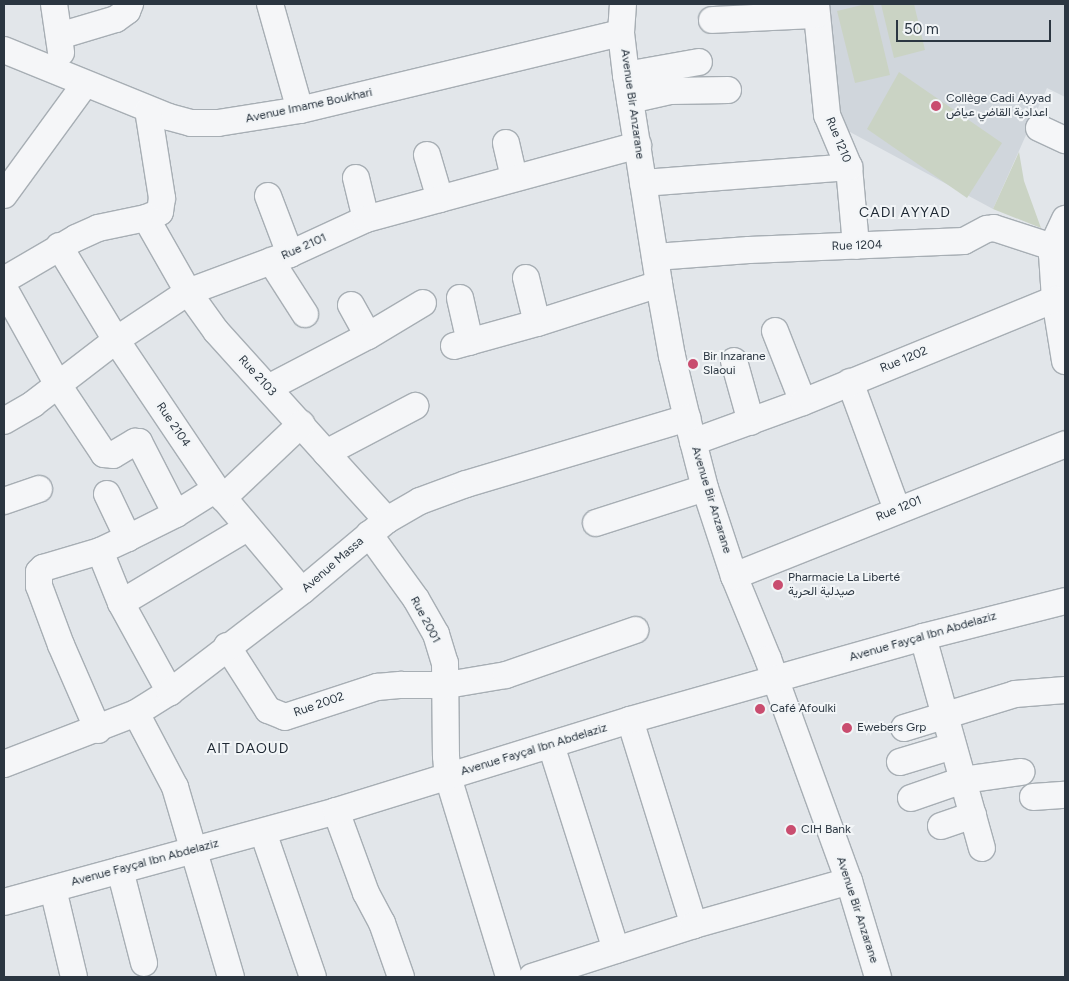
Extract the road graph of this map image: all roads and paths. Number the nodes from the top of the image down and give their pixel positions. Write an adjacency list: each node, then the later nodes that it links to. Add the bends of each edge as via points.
1 (54, 4): 8 (street)
2 (130, 4): 8 (street, via 116,20)
3 (270, 4): 16 (street)
4 (623, 4): 7 (street, Avenue Bir Anzarane)
5 (816, 10): 6 (street); 22 (street, Rue 1210, via 827,115)
6 (712, 20)
7 (621, 33): 11 (street, Avenue Bir Anzarane); 16 (street, Avenue Imame Boukhari)
8 (59, 36): 12 (street)
9 (8, 60): 12 (street, Avenue Imame Boukhari)
10 (699, 62): 11 (street)
11 (626, 75): 14 (street, Avenue Bir Anzarane)
12 (75, 79): 15 (street, Avenue Imame Boukhari); 26 (street)
13 (728, 90): 14 (street, via 670,91)
14 (630, 100): 20 (street, Avenue Bir Anzarane)
15 (148, 110): 16 (street, Avenue Imame Boukhari, via 191,122 218,124); 29 (street, via 162,198 160,212)
16 (300, 110)
17 (1039, 128): 18 (street)
18 (1065, 140)
19 (506, 143): 24 (street)
20 (638, 145): 24 (street, Rue 2101); 25 (street, Avenue Bir Anzarane)
21 (428, 155): 28 (street)
22 (849, 167): 25 (street); 33 (street, Rue 1210)
23 (356, 178): 30 (street)
24 (514, 178): 28 (street, Rue 2101)
25 (643, 183): 35 (street, Avenue Bir Anzarane)
26 (4, 195)
27 (268, 196): 36 (street)
28 (440, 199): 30 (street, Rue 2101)
29 (146, 218): 32 (street, via 98,228); 41 (street, Rue 2103)
30 (366, 219): 36 (street, Rue 2101)
31 (1065, 219): 34 (street)
32 (60, 246): 38 (street); 50 (street, Rue 2104)
33 (856, 246): 34 (street, Rue 1204, via 964,241 994,228); 35 (street, Rue 1204)
34 (1056, 253): 43 (street)
35 (655, 257): 39 (street, Avenue Bir Anzarane)
36 (280, 258): 41 (street, Rue 2101); 46 (street)
37 (526, 278): 47 (street)
38 (4, 280)
39 (659, 284): 47 (street); 61 (street, Avenue Bir Anzarane)
40 (4, 288): 54 (street)
41 (188, 292): 50 (street, Rue 2101); 55 (street, Rue 2103, via 216,331)
42 (460, 298): 47 (street, via 462,344)
43 (1055, 299): 51 (street); 53 (street, Rue 1202)
44 (423, 303): 49 (street)
45 (351, 305): 49 (street)
46 (305, 314)
47 (537, 323)
48 (775, 330): 56 (street)
49 (368, 336): 55 (street)
50 (116, 340): 54 (street, Rue 2101); 67 (street, Rue 2104)
51 (1065, 354)
52 (734, 361): 59 (street)
53 (850, 382): 56 (street, Rue 1202); 69 (street)
54 (58, 385): 58 (street, Rue 2101); 70 (street, via 104,454 113,455 135,442 142,445)
55 (268, 388): 60 (street, Rue 2103)
56 (803, 402): 59 (street, Rue 1202)
57 (415, 406): 63 (street)
58 (4, 421)
59 (751, 422): 61 (street, Rue 1202)
60 (301, 424): 63 (street, Rue 2103); 67 (street)
61 (690, 430): 64 (street, Avenue Bir Anzarane); 72 (street, Avenue Massa, via 466,484 420,500)
62 (1065, 444): 69 (street, Rue 1201)
63 (326, 453): 72 (street, Rue 2103)
64 (705, 488): 71 (street); 76 (street, Avenue Bir Anzarane)
65 (39, 489): 68 (street)
66 (106, 494): 74 (street)
67 (220, 494): 70 (street); 73 (street, Rue 2104)
68 (4, 501)
69 (897, 510): 76 (street, Rue 1201)
70 (176, 514): 74 (street)
71 (596, 523)
72 (378, 527): 77 (street, Avenue Massa); 84 (street, Rue 2001, via 436,634 445,663)
73 (247, 528): 77 (street, Rue 2104); 79 (street)
74 (128, 538): 75 (street)
75 (100, 551): 79 (street); 91 (street, via 39,572 39,586 61,645)
76 (734, 576): 83 (street, Avenue Bir Anzarane)
77 (302, 591): 82 (street, Avenue Massa)
78 (1065, 601): 81 (street, Avenue Fayçal Ibn Abdelaziz)
79 (121, 604): 86 (street)
80 (634, 630): 84 (street, Rue 2002, via 506,675)
81 (923, 637): 83 (street, Avenue Fayçal Ibn Abdelaziz); 88 (street)
82 (227, 646): 84 (street, Rue 2002, via 268,710 278,716 285,717 377,687); 86 (street, Avenue Massa)
83 (776, 680): 89 (street, Avenue Fayçal Ibn Abdelaziz); 109 (street, Avenue Bir Anzarane)
84 (447, 685): 97 (street, Rue 2001, via 445,734)
85 (1065, 690): 88 (street, via 1015,694)
86 (170, 692): 87 (street, Avenue Massa)
87 (136, 713): 91 (street, Avenue Massa); 107 (street, via 175,787)
88 (945, 717): 90 (street); 93 (street)
89 (630, 720): 92 (street, Avenue Fayçal Ibn Abdelaziz); 112 (street)
90 (904, 728)
91 (98, 730): 95 (street, Avenue Massa)
92 (551, 745): 97 (street, Avenue Fayçal Ibn Abdelaziz); 113 (street)
93 (953, 746): 94 (street); 98 (street)
94 (900, 762)
95 (4, 764)
96 (1021, 772): 98 (street)
97 (448, 777): 102 (street, Avenue Fayçal Ibn Abdelaziz); 119 (street, Rue 2001)
98 (963, 780): 101 (street); 103 (street)
99 (1065, 795): 100 (street)
100 (1033, 797)
101 (911, 798)
102 (336, 811): 105 (street, Avenue Fayçal Ibn Abdelaziz); 118 (street)
103 (973, 815): 104 (street); 106 (street)
104 (941, 826)
105 (263, 832): 107 (street, Avenue Fayçal Ibn Abdelaziz); 117 (street)
106 (982, 848)
107 (194, 850): 108 (street, Avenue Fayçal Ibn Abdelaziz); 116 (street)
108 (120, 870): 110 (street, Avenue Fayçal Ibn Abdelaziz); 114 (street)
109 (849, 881): 112 (street); 121 (street, Avenue Bir Anzarane)
110 (53, 889): 111 (street, Avenue Fayçal Ibn Abdelaziz); 115 (street)
111 (4, 902)
112 (694, 925): 113 (street)
113 (616, 950): 120 (street)
114 (144, 963)
115 (74, 977)
116 (231, 977)
117 (313, 977)
118 (401, 977)
119 (509, 977)
120 (532, 977)
121 (878, 977)

